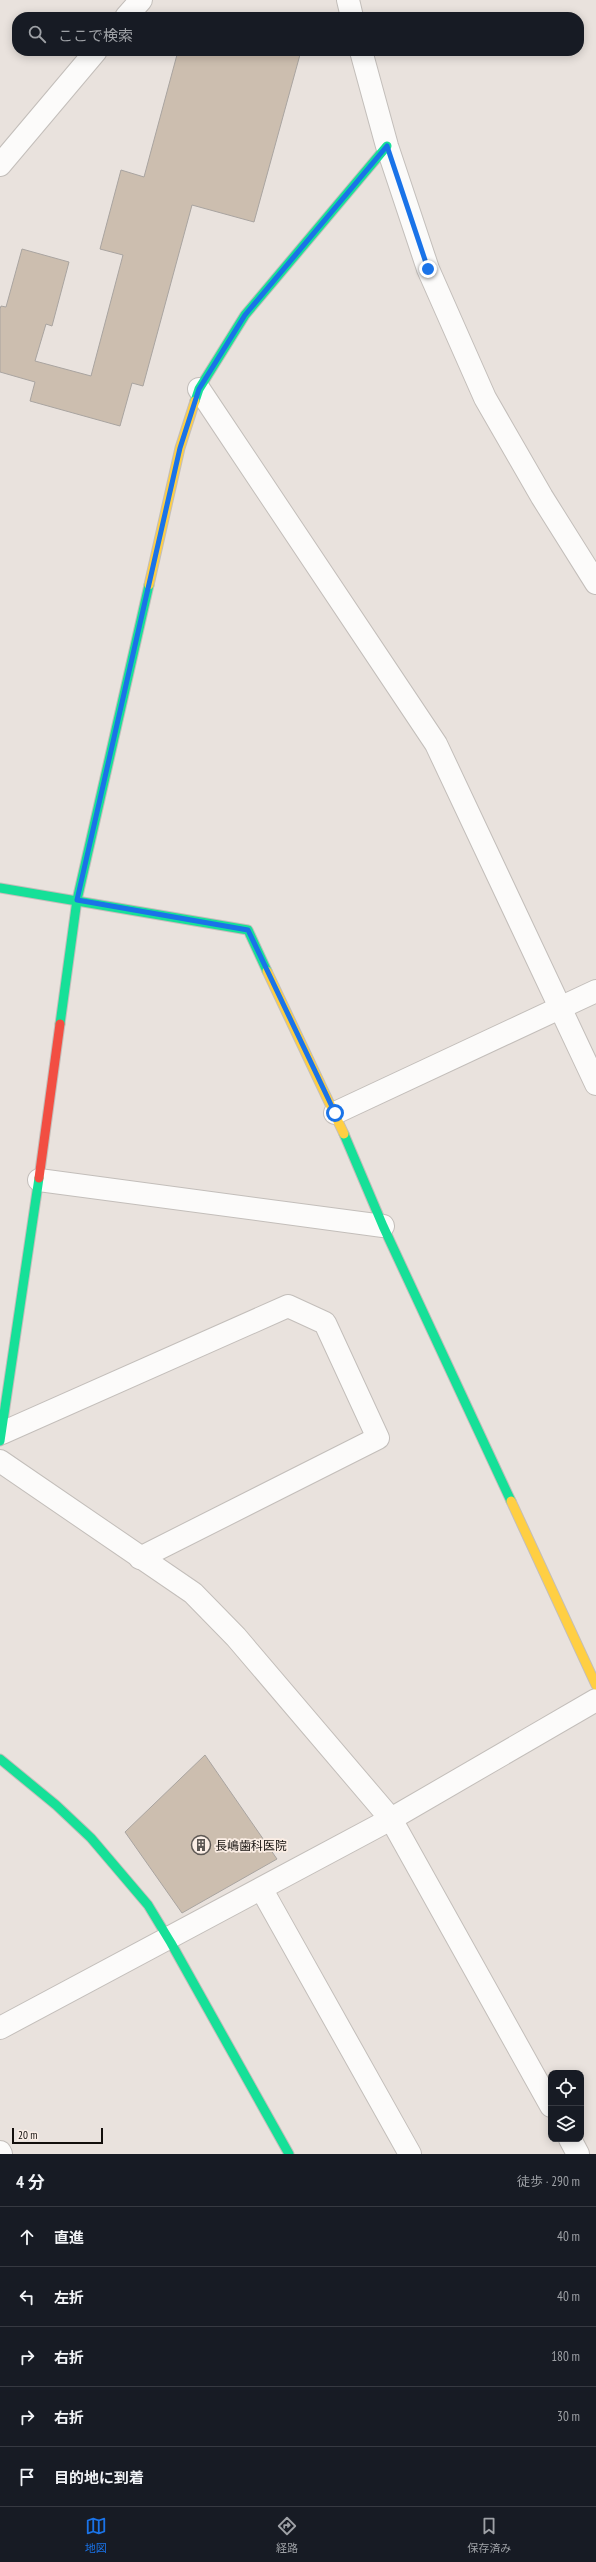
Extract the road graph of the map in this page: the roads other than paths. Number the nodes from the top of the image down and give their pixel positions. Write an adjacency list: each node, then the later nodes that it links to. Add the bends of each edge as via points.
1 (141, 0): 3 (street)
2 (348, 0): 4 (street)
3 (130, 12)
4 (351, 12)
5 (92, 56): 8 (street)
6 (363, 56): 7 (street)
7 (387, 146): 9 (street, via 245,315); 10 (street, via 428,269 485,398 542,497)
8 (0, 165)
9 (199, 389): 12 (street, via 180,448); 14 (street, via 436,744)
10 (596, 583)
11 (0, 888): 12 (street)
12 (77, 900): 16 (street, via 248,930); 17 (street)
13 (596, 991): 14 (street)
14 (560, 1007): 15 (street); 16 (street)
15 (596, 1084)
16 (335, 1113): 18 (street)
17 (39, 1180): 18 (street); 19 (street)
18 (383, 1226): 22 (street)
19 (1, 1437): 21 (street, via 288,1306 325,1323 378,1438)
20 (0, 1461): 21 (street)
21 (140, 1558): 25 (street, via 193,1593 236,1637)
22 (596, 1684)
23 (596, 1700): 25 (street)
24 (0, 1759): 27 (street, via 40,1790 111,1859 140,1894)
25 (391, 1819): 26 (street); 29 (street)
26 (262, 1890): 27 (street); 32 (street)
27 (169, 1938): 28 (street); 31 (street)
28 (0, 2028)
29 (548, 2101)
30 (572, 2142): 33 (street)
31 (289, 2154)
32 (410, 2154)
33 (578, 2154)

